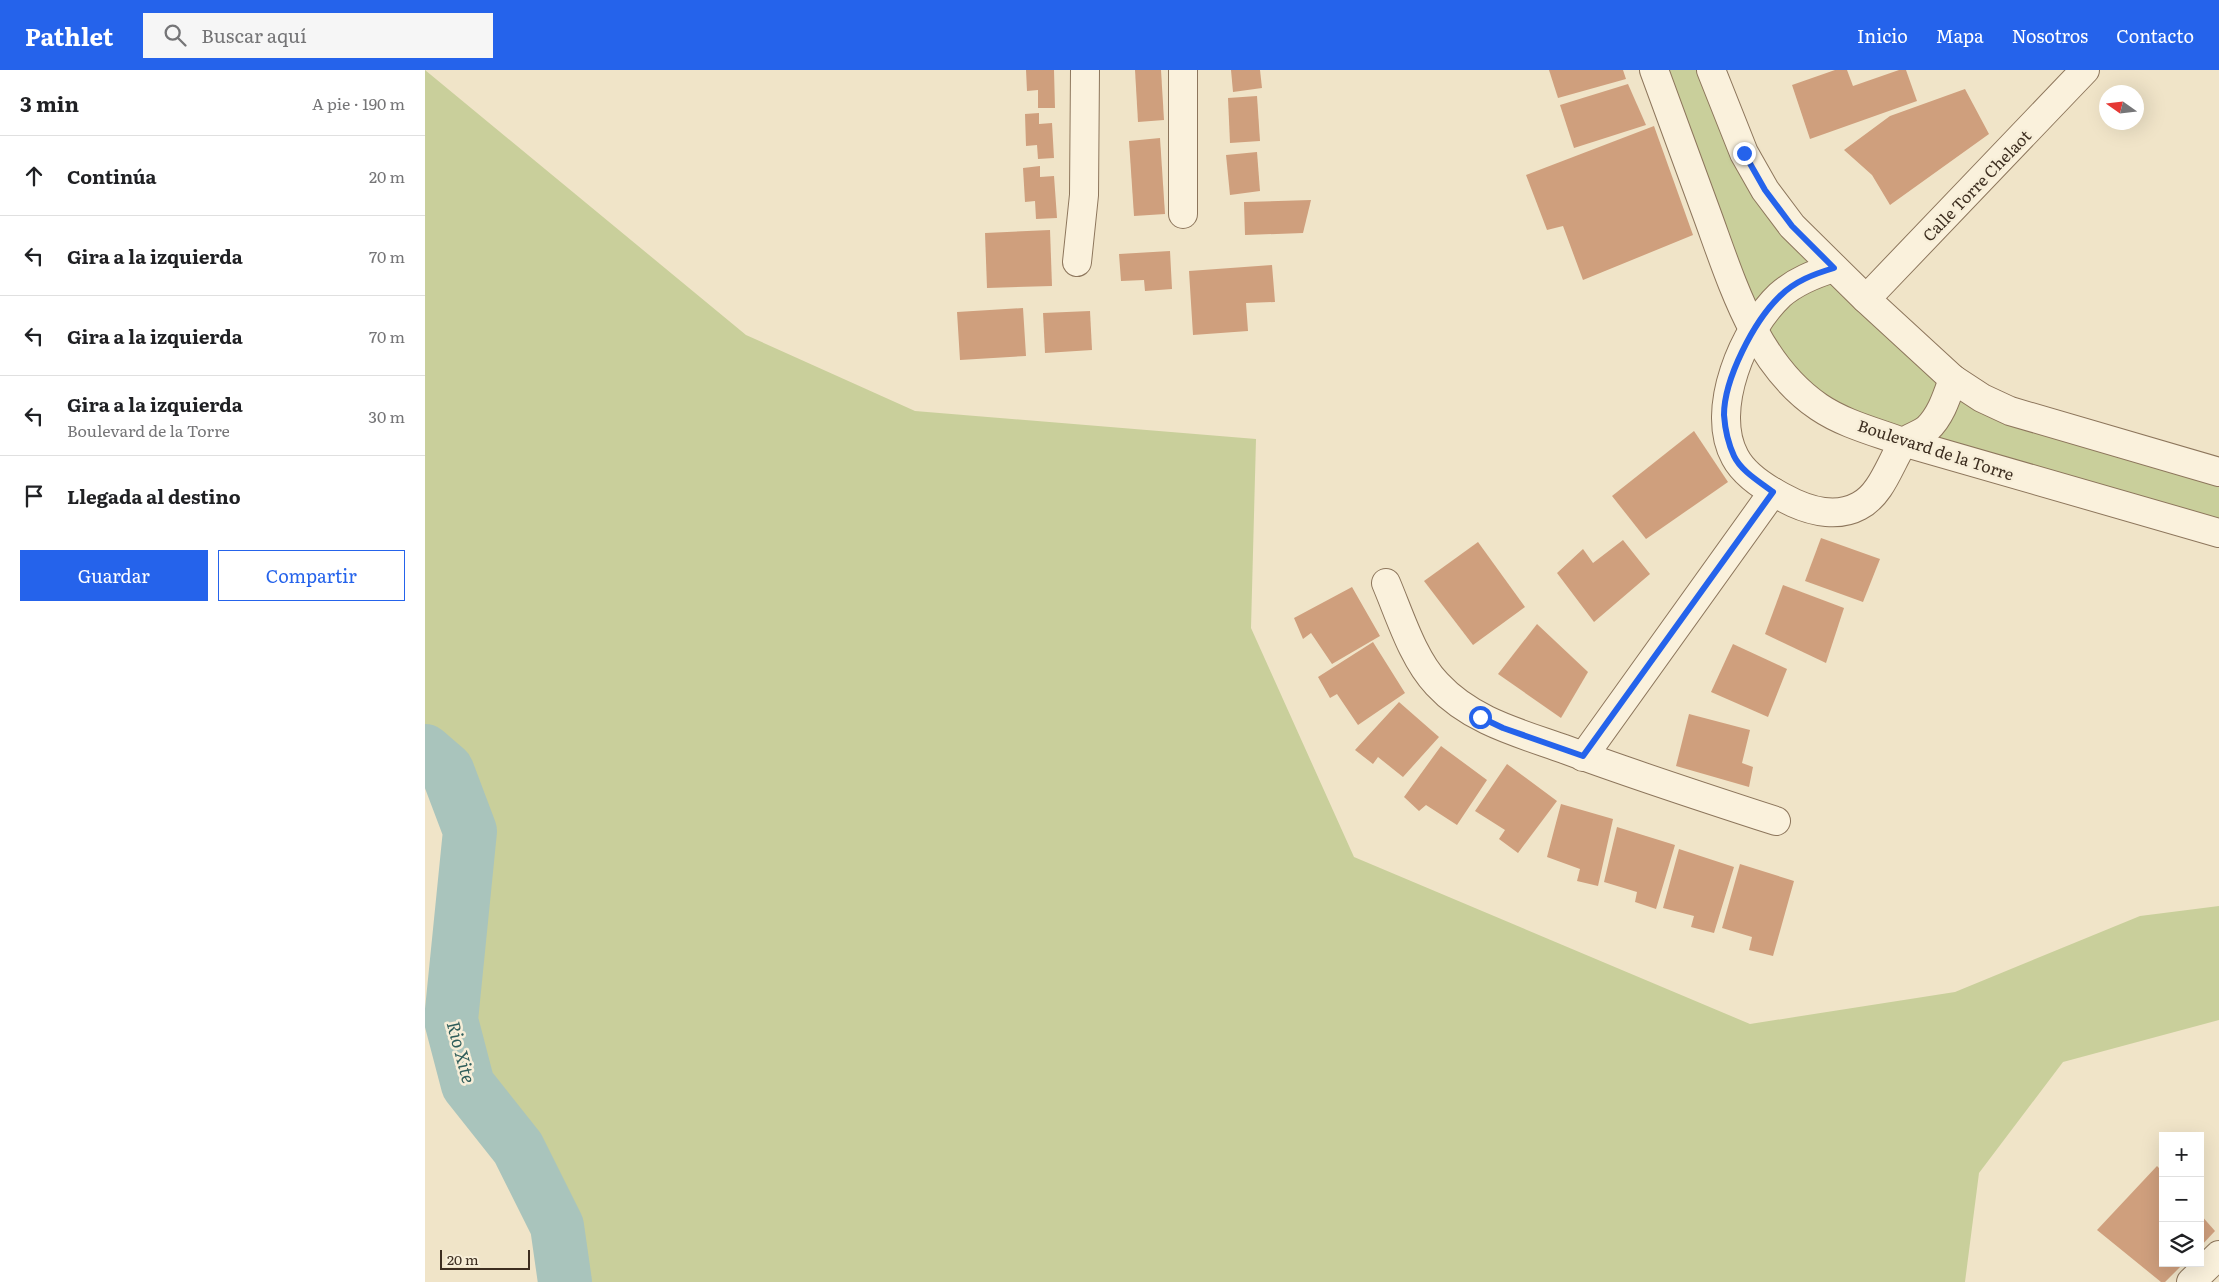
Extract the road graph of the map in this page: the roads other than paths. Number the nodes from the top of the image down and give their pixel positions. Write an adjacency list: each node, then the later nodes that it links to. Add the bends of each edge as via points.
1 (1085, 70): 7 (street, via 1084,195)
2 (1183, 70): 6 (street)
3 (1654, 70): 10 (street, Boulevard de la Torre, via 1733,284)
4 (1711, 70): 8 (street, via 1744,153 1765,190 1792,226)
5 (2085, 70): 9 (street, Calle Torre Chelaot)
6 (1183, 214)
7 (1077, 262)
8 (1834, 268): 9 (street); 10 (street, via 1806,277 1781,294)
9 (1866, 299): 11 (street)
10 (1754, 329): 12 (street, Boulevard de la Torre, via 1789,381 1819,407); 14 (street, via 1727,394 1724,414 1727,440 1735,458 1749,474)
11 (1953, 379): 12 (street, via 1933,422 1917,436); 13 (street, via 2010,411)
12 (1903, 442): 14 (street, via 1881,486 1861,506 1842,513 1820,511); 15 (street, Boulevard de la Torre)
13 (2219, 472)
14 (1773, 492): 17 (street)
15 (2219, 533)
16 (1386, 583): 17 (street, via 1414,649 1436,684 1458,703 1503,728)
17 (1583, 756): 18 (street)
18 (1775, 821)
19 (2219, 1255): 20 (street)
20 (2191, 1282)

